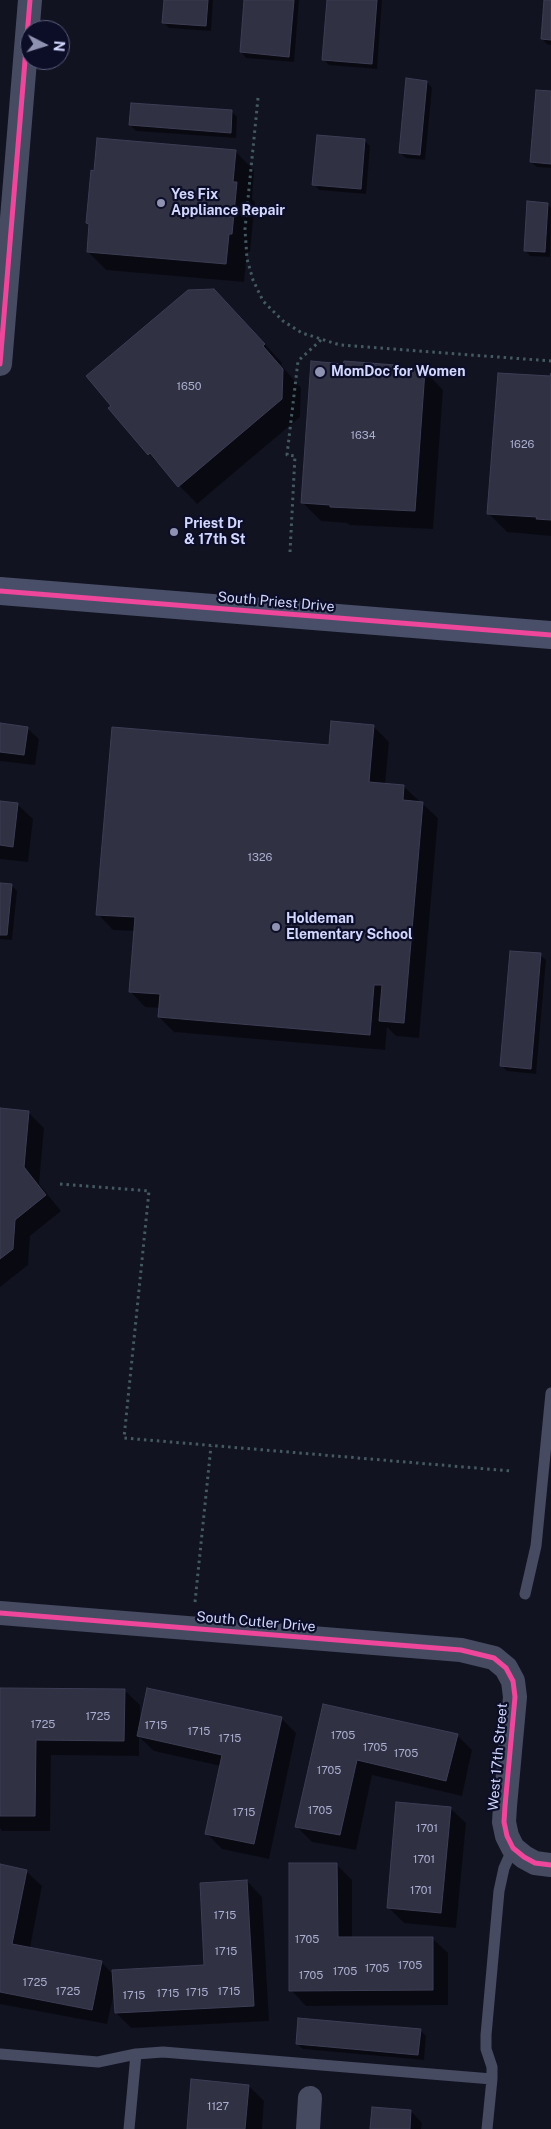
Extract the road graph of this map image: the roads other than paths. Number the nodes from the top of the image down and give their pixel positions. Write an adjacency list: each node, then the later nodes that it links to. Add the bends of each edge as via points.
1 (30, 0): 2 (street)
2 (0, 364)
3 (0, 591): 4 (main road, South Priest Drive)
4 (551, 635)
5 (551, 1392): 6 (lane, via 536,1546)
6 (525, 1594)
7 (0, 1613): 8 (street, South Cutler Drive, via 461,1650 494,1658)
8 (506, 1668): 9 (street, West 17th Street, via 513,1681 515,1697 504,1822)
9 (513, 1848): 10 (street, via 535,1863); 13 (lane, via 499,1891 486,2049)
10 (551, 1865)
11 (0, 2054): 12 (lane, via 98,2062)
12 (136, 2054): 13 (lane, via 163,2052); 15 (lane)
13 (492, 2079): 17 (lane)
14 (310, 2098): 16 (street)
15 (129, 2129)
16 (308, 2129)
17 (487, 2129)

